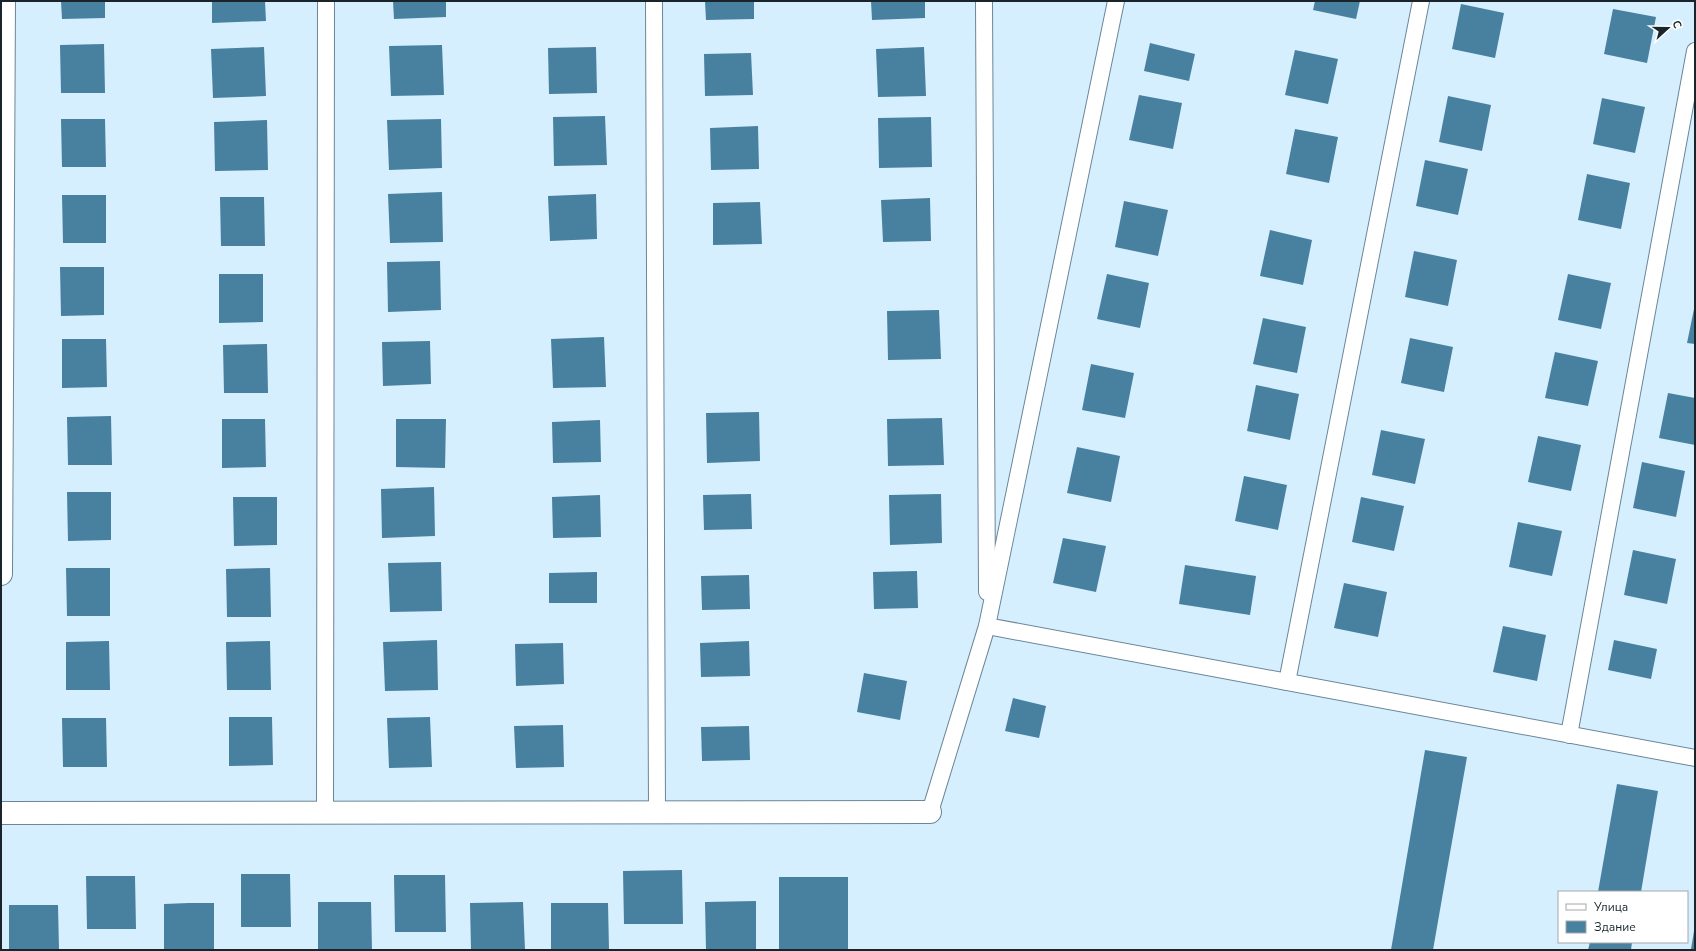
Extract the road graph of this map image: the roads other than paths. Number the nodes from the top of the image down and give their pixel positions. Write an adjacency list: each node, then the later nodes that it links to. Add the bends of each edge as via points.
1 (4, 1): 8 (street)
2 (326, 1): 16 (lane)
3 (654, 1): 13 (lane)
4 (984, 1): 9 (lane)
5 (1116, 1): 9 (lane)
6 (1421, 1): 10 (lane)
7 (1695, 51): 11 (lane)
8 (1, 574)
9 (987, 626): 10 (lane); 14 (lane)
10 (1287, 682): 11 (lane)
11 (1569, 736): 12 (lane)
12 (1695, 758)
13 (658, 812): 14 (street); 16 (street)
14 (930, 812)
15 (1, 813): 16 (street)
16 (325, 813)

